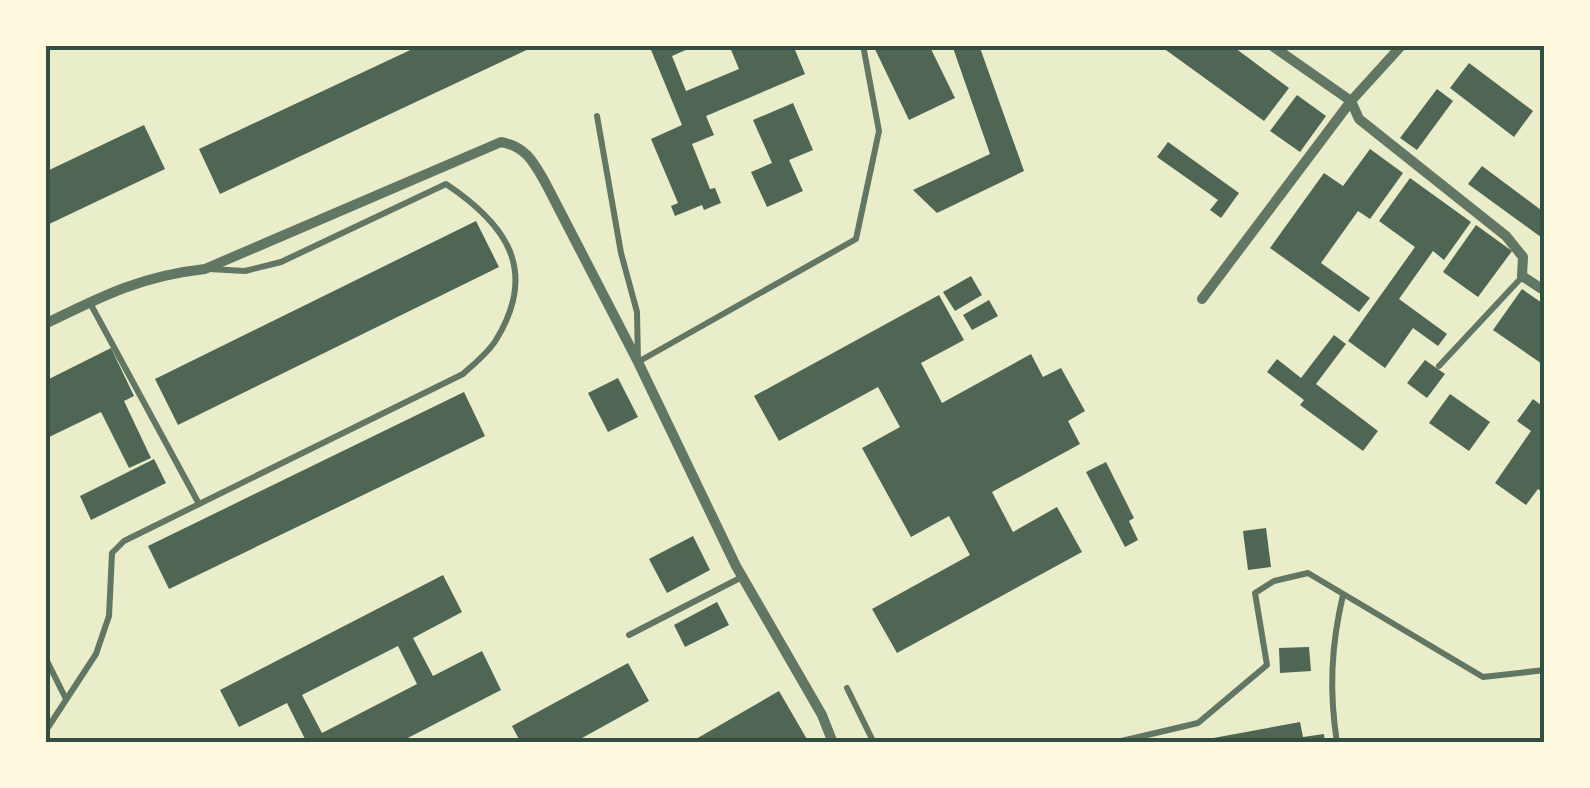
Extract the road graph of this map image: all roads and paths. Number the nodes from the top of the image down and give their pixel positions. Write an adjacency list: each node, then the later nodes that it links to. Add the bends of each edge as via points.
1 (863, 45): 12 (lane, via 879,131 856,239)
2 (1271, 45): 4 (street)
3 (1402, 45): 4 (street)
4 (1351, 101): 7 (street, via 1359,118 1506,236 1523,257); 9 (street)
5 (597, 116): 12 (lane, via 637,312)
6 (205, 268): 10 (street, via 132,282); 12 (street, via 501,142 517,145 531,157); 14 (lane, via 245,272 281,262 446,184 488,215 514,252 515,285 495,342 463,374)
7 (1522, 276): 8 (street); 13 (lane)
8 (1545, 291)
9 (1202, 299)
10 (90, 302): 11 (street); 14 (lane)
11 (45, 324)
12 (638, 362): 15 (street)
13 (1439, 366)
14 (199, 504): 21 (lane, via 112,553 109,616 96,654)
15 (742, 577): 17 (lane); 23 (street)
16 (1343, 595): 19 (lane, via 1482,677); 25 (lane, via 1308,573 1255,593 1267,665 1198,723); 26 (lane, via 1332,640)
17 (629, 635)
18 (45, 657): 21 (lane)
19 (1545, 670)
20 (847, 688): 24 (lane)
21 (67, 700): 22 (lane)
22 (45, 732)
23 (833, 743)
24 (874, 743)
25 (1113, 743)
26 (1337, 743)

